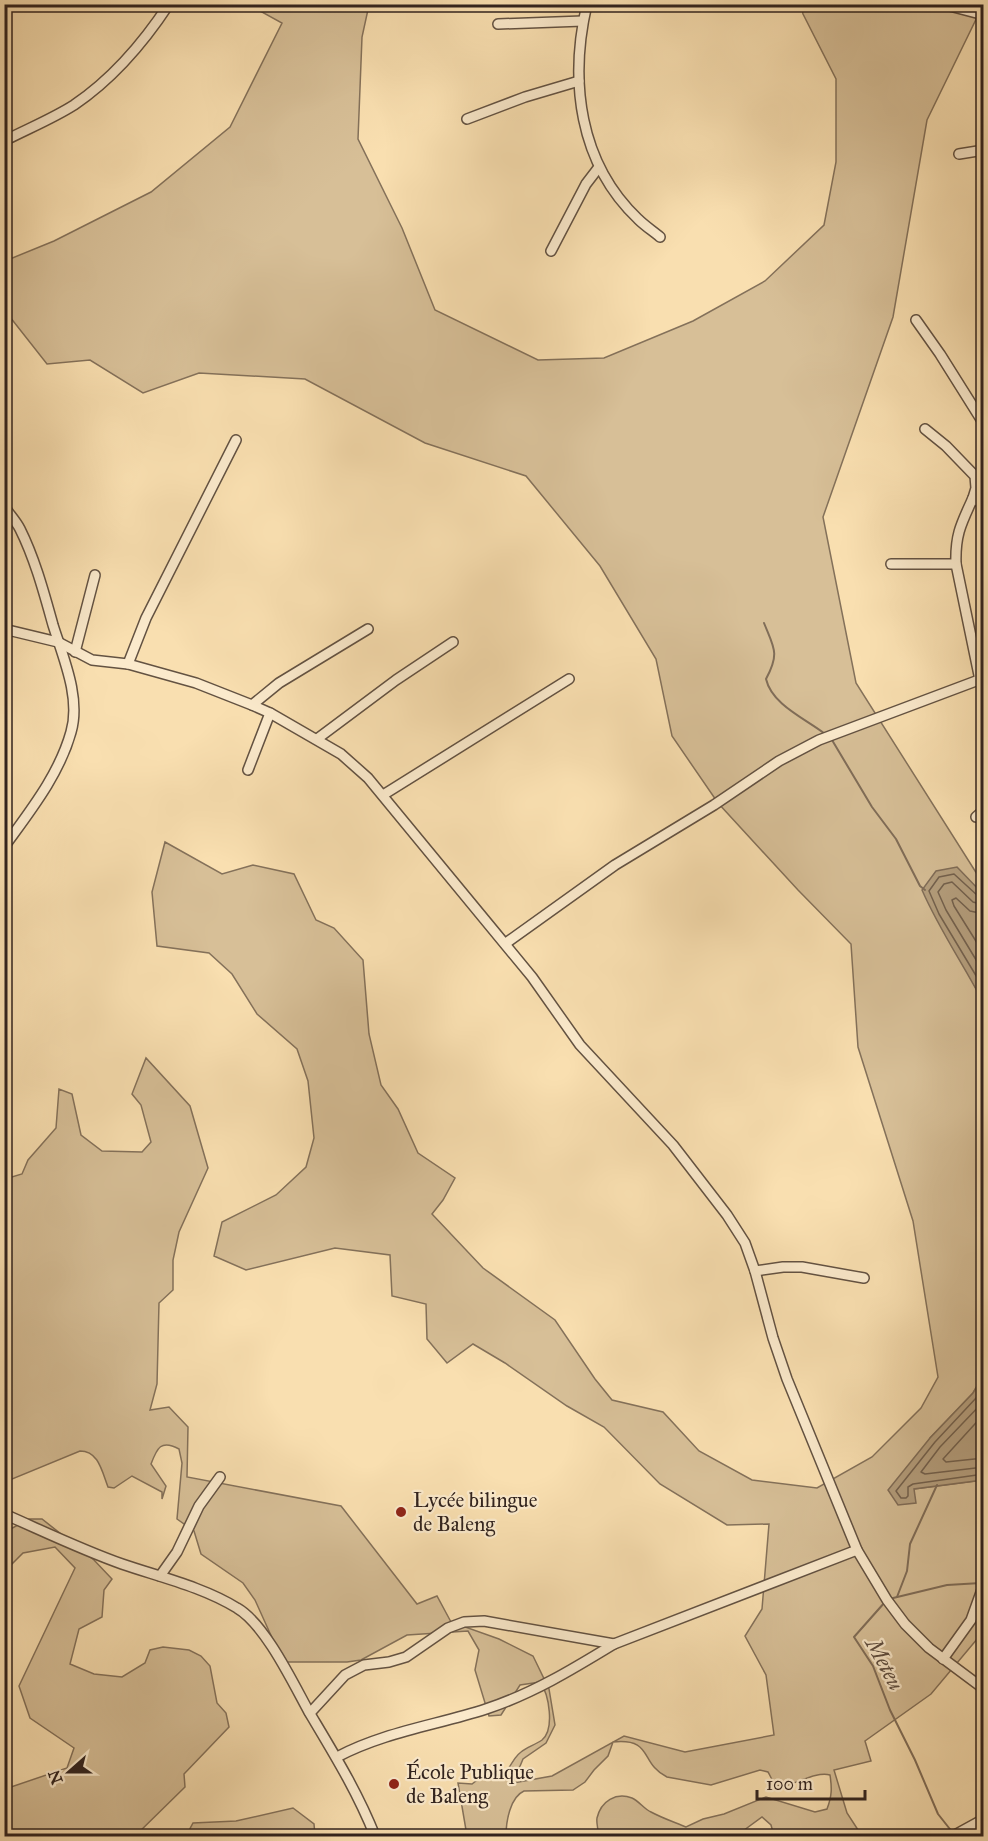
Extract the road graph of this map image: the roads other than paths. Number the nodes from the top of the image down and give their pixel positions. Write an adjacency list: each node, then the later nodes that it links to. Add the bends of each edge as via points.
1 (169, 4): 9 (street, via 150,32 90,93)
2 (587, 4): 5 (street)
3 (942, 4): 4 (street)
4 (984, 15)
5 (584, 21): 6 (street); 7 (street)
6 (498, 24)
7 (579, 81): 8 (street); 12 (street, via 586,134)
8 (467, 119)
9 (4, 141)
10 (984, 150): 11 (street)
11 (959, 154)
12 (599, 166): 13 (street, via 638,219); 14 (street)
13 (660, 237)
14 (551, 251)
15 (916, 320): 16 (street)
16 (984, 424)
17 (925, 429): 19 (street, via 975,476)
18 (236, 440): 30 (street, via 146,618)
19 (973, 498): 21 (street); 23 (street, via 958,530)
20 (4, 506): 27 (street, via 20,529)
21 (984, 506)
22 (891, 564): 23 (street)
23 (956, 564): 32 (street)
24 (95, 575): 29 (street)
25 (4, 629): 27 (street)
26 (368, 629): 33 (street, via 279,683)
27 (58, 642): 29 (street); 40 (street, via 70,682 72,730 55,772)
28 (453, 642): 35 (street)
29 (75, 652): 30 (street, via 92,660)
30 (128, 664): 33 (street, via 196,683)
31 (569, 679): 37 (street)
32 (982, 679): 41 (street, via 819,740 779,761 615,865)
33 (252, 705): 34 (street)
34 (270, 713): 35 (street); 36 (street)
35 (317, 739): 37 (street, via 341,754)
36 (248, 770)
37 (383, 795): 41 (street)
38 (984, 810): 39 (street)
39 (976, 817)
40 (4, 847)
41 (506, 944): 42 (street, via 580,1045 673,1145 721,1207 745,1243)
42 (755, 1271): 43 (street, via 802,1267); 46 (street, via 787,1379)
43 (864, 1278)
44 (220, 1477): 47 (street)
45 (4, 1514): 47 (street, via 88,1551)
46 (857, 1550): 49 (street); 50 (street, via 905,1624)
47 (160, 1576): 52 (street, via 237,1608 249,1617)
48 (984, 1584): 50 (street, via 971,1620)
49 (614, 1644): 52 (street, via 484,1621 464,1622 448,1628 405,1657 364,1665 345,1676); 53 (street, via 518,1697 403,1731)
50 (944, 1659): 51 (street)
51 (984, 1689)
52 (310, 1713): 53 (street)
53 (337, 1757): 56 (street)
54 (984, 1819): 55 (street)
55 (957, 1834)
56 (375, 1836)

